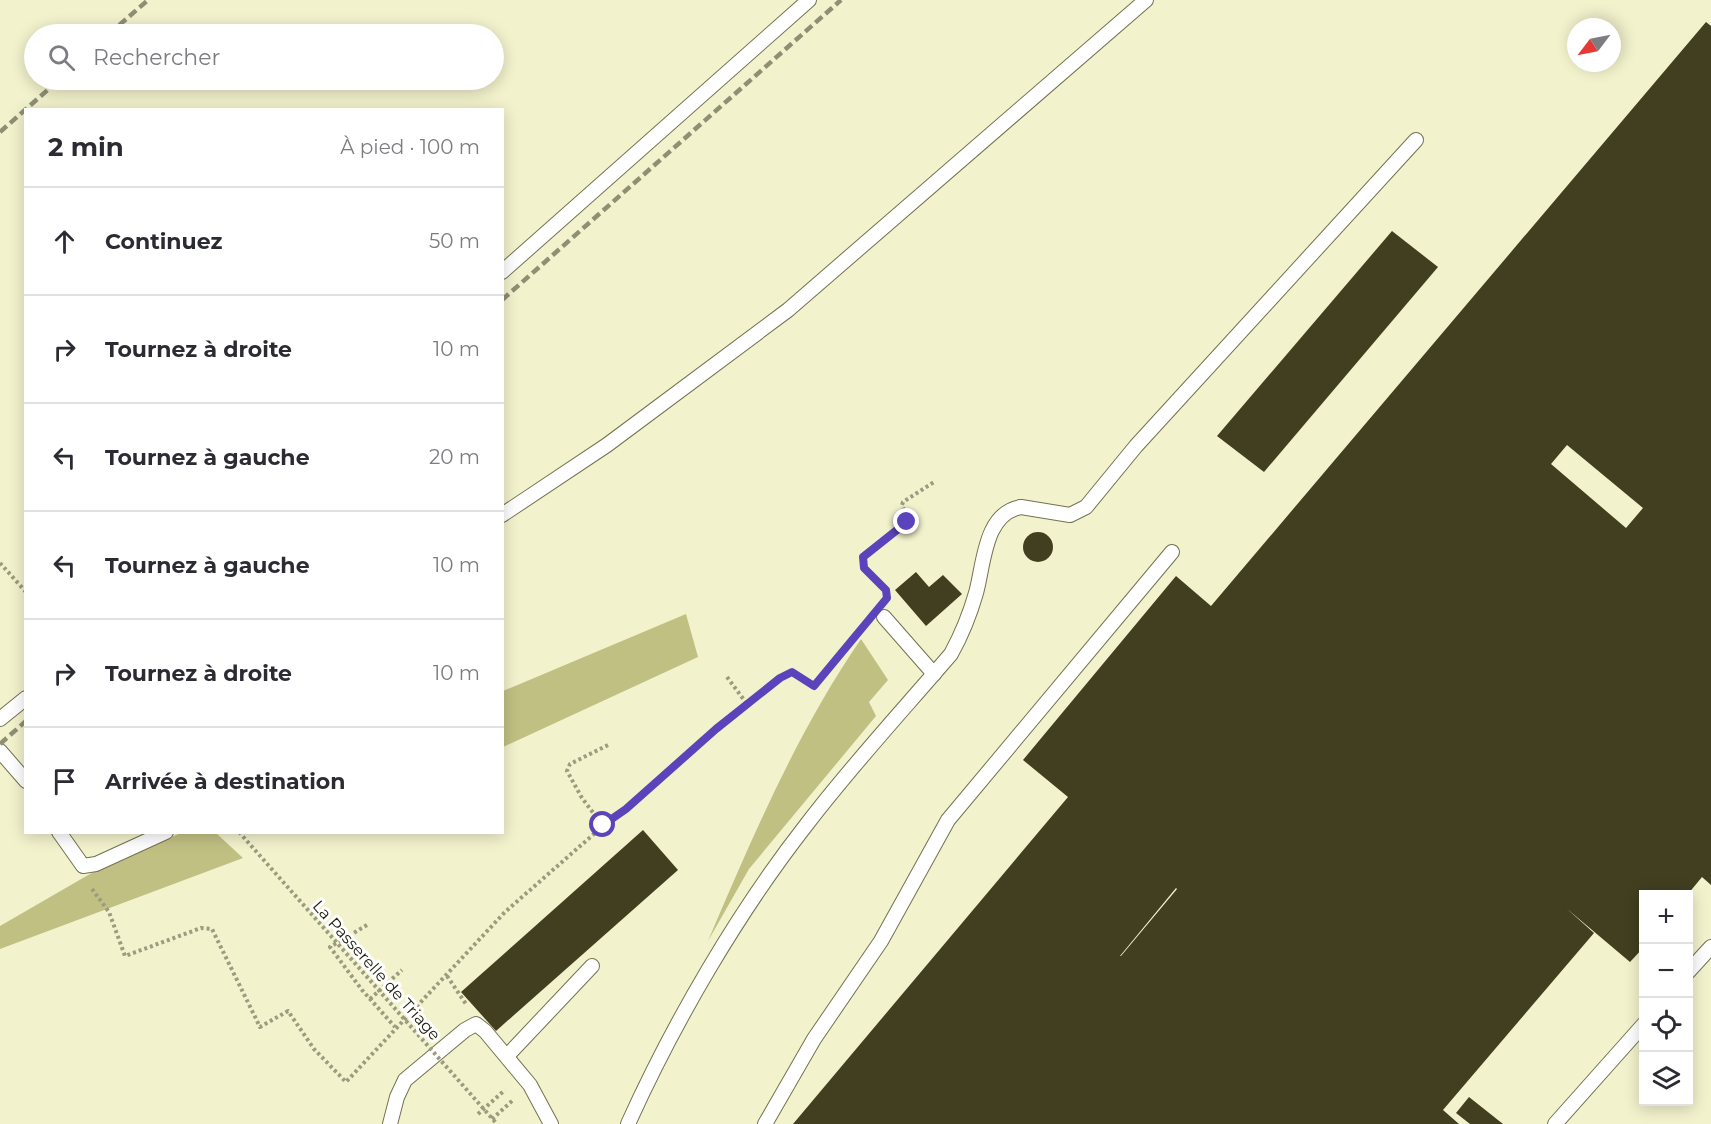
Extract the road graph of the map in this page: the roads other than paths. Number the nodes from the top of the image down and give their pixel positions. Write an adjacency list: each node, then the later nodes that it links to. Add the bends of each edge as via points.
1 (809, 0): 4 (lane)
2 (1146, 0): 5 (lane, via 788,310 608,444)
3 (1416, 140): 8 (lane, via 1136,446 1086,507 1070,515 1021,507 1001,517 988,540 963,632)
4 (504, 270)
5 (504, 513)
6 (1172, 552): 23 (lane, via 948,820 881,940 814,1040)
7 (884, 617): 8 (lane)
8 (934, 674): 22 (lane, via 820,808 770,876 686,1010)
9 (24, 700): 10 (lane)
10 (0, 719)
11 (0, 751): 12 (lane)
12 (24, 779)
13 (60, 834): 14 (lane, via 83,866 96,864)
14 (162, 834)
15 (1711, 947): 17 (lane)
16 (592, 966): 19 (lane)
17 (1693, 967)
18 (1639, 1030): 24 (lane)
19 (507, 1056): 20 (lane, via 482,1027 472,1025 405,1080 396,1097); 21 (lane, via 530,1085)
20 (390, 1124)
21 (551, 1124)
22 (628, 1124)
23 (765, 1124)
24 (1555, 1124)

